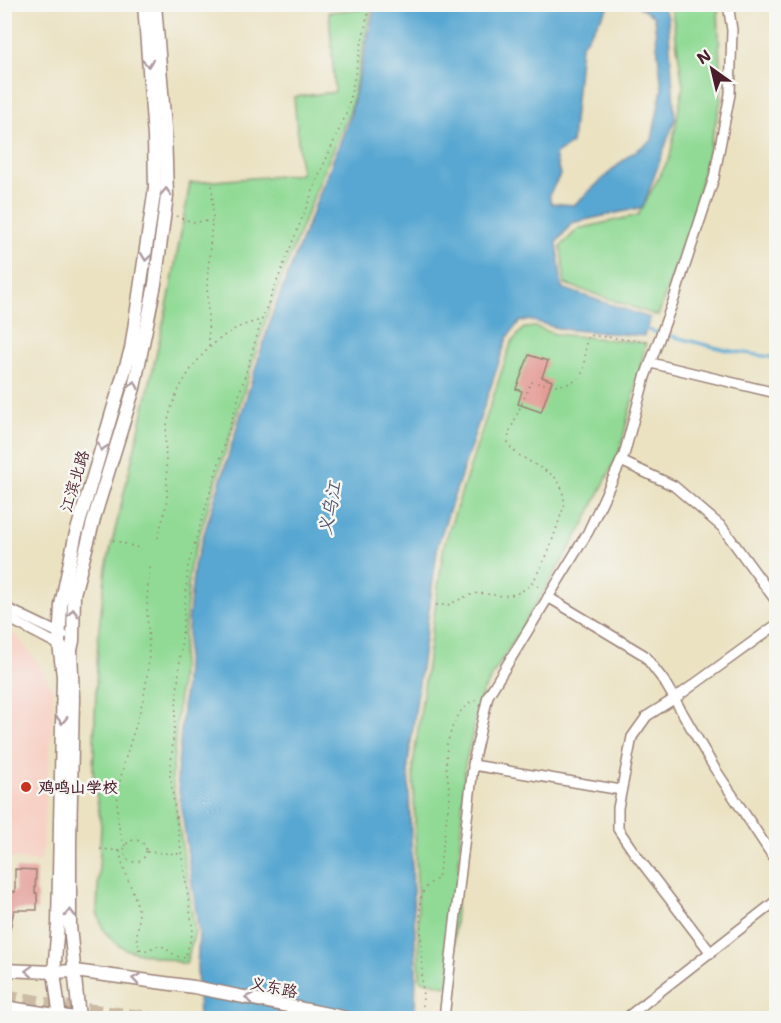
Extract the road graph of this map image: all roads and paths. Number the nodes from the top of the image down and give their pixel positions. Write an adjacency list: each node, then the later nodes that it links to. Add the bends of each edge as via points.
1 (144, 4): 24 (main road, 江滨北路, one-way to 24, via 154,137 154,198 131,348 75,537)
2 (155, 4): 6 (main road, 江滨北路, one-way to 2, via 165,129)
3 (370, 4): 8 (path, via 347,112)
4 (729, 4): 9 (street, via 730,94 716,168)
5 (212, 181): 7 (path)
6 (165, 211): 7 (path, via 192,222); 25 (main road, 江滨北路, one-way to 6, via 74,594 134,388)
7 (212, 221): 10 (path, via 207,284)
8 (262, 319): 10 (path, via 239,327); 35 (path, via 188,566 170,776)
9 (658, 341): 11 (street); 20 (path, via 589,334 585,365 576,380 560,386 531,382 508,442 561,486 565,503 545,560 535,578 516,594 478,593 448,605)
10 (210, 348): 14 (path, via 192,368 172,405 166,431 167,500)
11 (651, 363): 12 (street); 13 (street)
12 (777, 393)
13 (621, 461): 18 (street, via 588,532); 19 (street, via 674,486 722,527)
14 (158, 538)
15 (113, 540): 16 (path)
16 (142, 549)
17 (150, 567): 30 (path, via 147,676 119,786 118,820)
18 (548, 597): 26 (street, via 644,655); 28 (street, via 488,696)
19 (777, 601)
20 (436, 605)
21 (4, 607): 24 (street)
22 (4, 616): 24 (street)
23 (777, 625): 26 (street)
24 (59, 639): 25 (street); 43 (main road, 江滨北路, one-way to 43, via 63,676)
25 (72, 646): 42 (main road, 江滨北路, one-way to 25, via 70,926)
26 (674, 699): 29 (street, via 647,716 632,736); 36 (street)
27 (480, 701): 44 (path, via 461,711 447,744 450,796 438,879 425,887 420,900)
28 (473, 765): 29 (street); 49 (street)
29 (621, 790): 40 (street, via 618,829)
30 (125, 846): 33 (path); 34 (path, via 131,840 139,840)
31 (100, 849): 32 (path)
32 (120, 851): 33 (path); 38 (path, via 139,917)
33 (124, 851): 34 (path, via 129,860 136,862)
34 (146, 852): 35 (path)
35 (182, 854): 38 (path, via 193,931 185,958 172,955 162,946)
36 (777, 861)
37 (777, 901): 40 (street)
38 (140, 950): 39 (path)
39 (134, 951)
40 (711, 953): 50 (street)
41 (4, 970): 43 (main road, 义东路, one-way to 41)
42 (75, 971): 43 (main road, 义东路); 47 (main road, 江滨北路); 48 (main road, 义东路, one-way to 42, via 194,987)
43 (54, 972): 46 (main road, 江滨北路)
44 (423, 1006)
45 (4, 1007): 46 (main road)
46 (60, 1017): 47 (main road)
47 (77, 1018)
48 (347, 1018)
49 (444, 1018)
50 (626, 1018)

